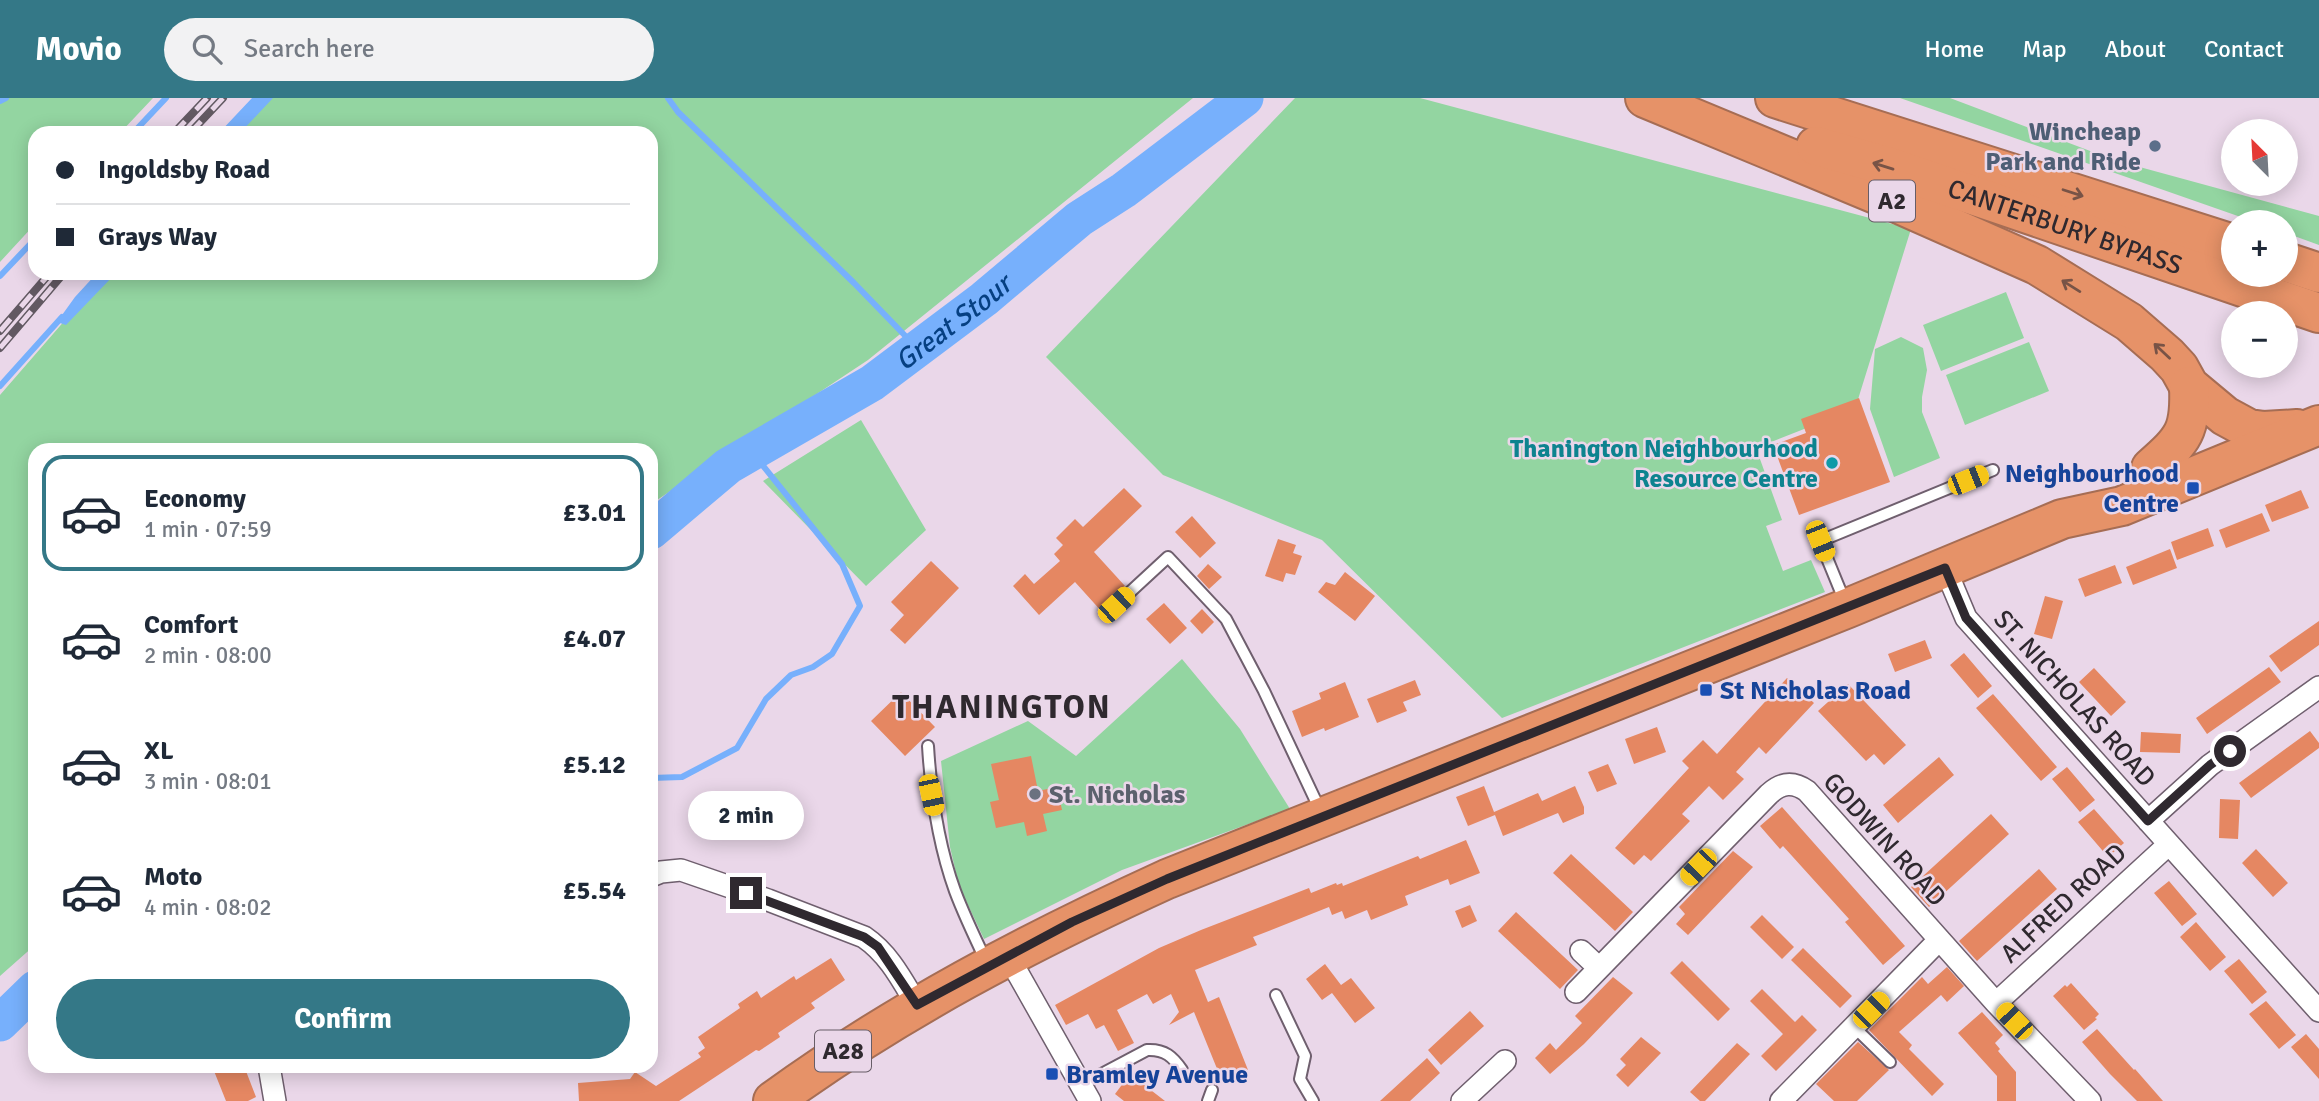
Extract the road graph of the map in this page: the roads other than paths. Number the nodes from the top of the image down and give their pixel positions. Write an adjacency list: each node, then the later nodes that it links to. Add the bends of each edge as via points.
1 (1647, 98): 6 (highway, CANTERBURY BYPASS / A2, one-way to 1, via 1887,166); 7 (highway, A2, one-way to 1, via 2167,355 2129,322 2037,265)
2 (1775, 98): 3 (highway, CANTERBURY BYPASS / A2, one-way to 3)
3 (2221, 240)
4 (2298, 266): 5 (highway)
5 (2319, 273)
6 (2319, 313)
7 (2189, 386): 9 (highway, A2); 10 (highway, via 2190,410 2183,435)
8 (2316, 418): 9 (highway, A28); 12 (highway, A28, via 2122,506)
9 (2249, 429): 10 (highway, A28)
10 (2151, 468): 12 (highway, A28, via 2108,487)
11 (1993, 470): 15 (lane, via 1820,541)
12 (2062, 519): 13 (highway, A28)
13 (1945, 568): 15 (highway, A28); 19 (street, ST. NICHOLAS ROAD, via 1966,618)
14 (1116, 605): 18 (lane, via 1168,557 1226,619)
15 (1848, 608): 18 (highway, A28)
16 (2319, 687): 19 (street, via 2210,765)
17 (928, 746): 24 (lane, via 931,795 955,890)
18 (1323, 817): 24 (highway, A28, via 1167,879)
19 (2148, 821): 20 (street, ST. NICHOLAS ROAD)
20 (2168, 845): 28 (street, ALFRED ROAD); 30 (street, ST. NICHOLAS ROAD)
21 (658, 873): 29 (street, via 681,870 864,937 885,955)
22 (1939, 940): 25 (street, GODWIN ROAD, via 1807,791 1788,783 1769,794); 28 (street, GODWIN ROAD); 31 (street)
23 (1581, 951): 25 (street)
24 (998, 960): 29 (highway, A28); 36 (street)
25 (1599, 968): 26 (street, GODWIN ROAD)
26 (1576, 992)
27 (1276, 995): 40 (lane, via 1305,1056 1300,1079)
28 (1996, 1003): 37 (street, GODWIN ROAD)
29 (917, 1005): 39 (highway, A28)
30 (2319, 1011)
31 (1854, 1027): 33 (lane); 42 (street)
32 (1505, 1061): 41 (street)
33 (1890, 1062)
34 (1182, 1070): 36 (lane, via 1167,1053 1147,1050)
35 (270, 1073): 38 (street)
36 (1085, 1093)
37 (2082, 1098)
38 (275, 1101)
39 (773, 1101)
40 (1313, 1101)
41 (1462, 1101)
42 (1781, 1101)

